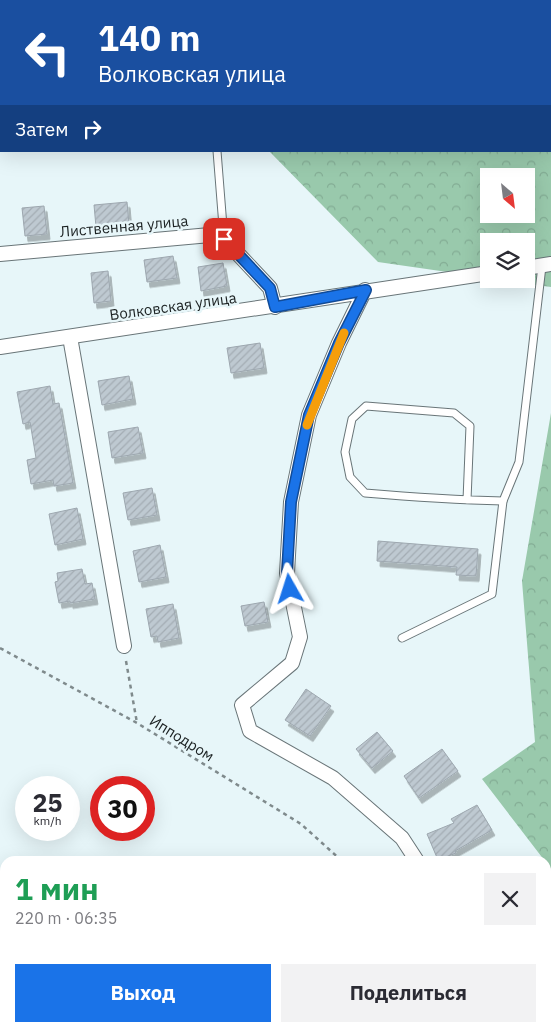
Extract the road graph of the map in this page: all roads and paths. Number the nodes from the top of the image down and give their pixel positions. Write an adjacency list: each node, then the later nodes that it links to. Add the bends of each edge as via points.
1 (217, 152): 2 (lane)
2 (224, 239): 3 (street, Лиственная улица, via 210,235); 7 (street, via 270,288)
3 (0, 254)
4 (547, 265): 11 (lane, via 519,462)
5 (480, 274): 6 (street, Волковская улица)
6 (366, 290): 7 (street, Волковская улица); 17 (street, via 339,343 309,415 291,502 287,573 300,637 292,663 242,705 250,731 333,778 402,838)
7 (275, 307): 8 (street, Волковская улица)
8 (70, 337): 9 (street, Волковская улица); 13 (street)
9 (0, 347)
10 (467, 500): 10 (lane, via 365,494 350,477 345,452 352,419 366,406 454,413 470,426); 11 (lane)
11 (503, 500): 12 (lane, via 492,594)
12 (402, 638)
13 (124, 646): 15 (path)
14 (0, 648): 15 (path, Ипподром)
15 (137, 723): 16 (path, Ипподром, via 301,824)
16 (336, 856)
17 (414, 856)

